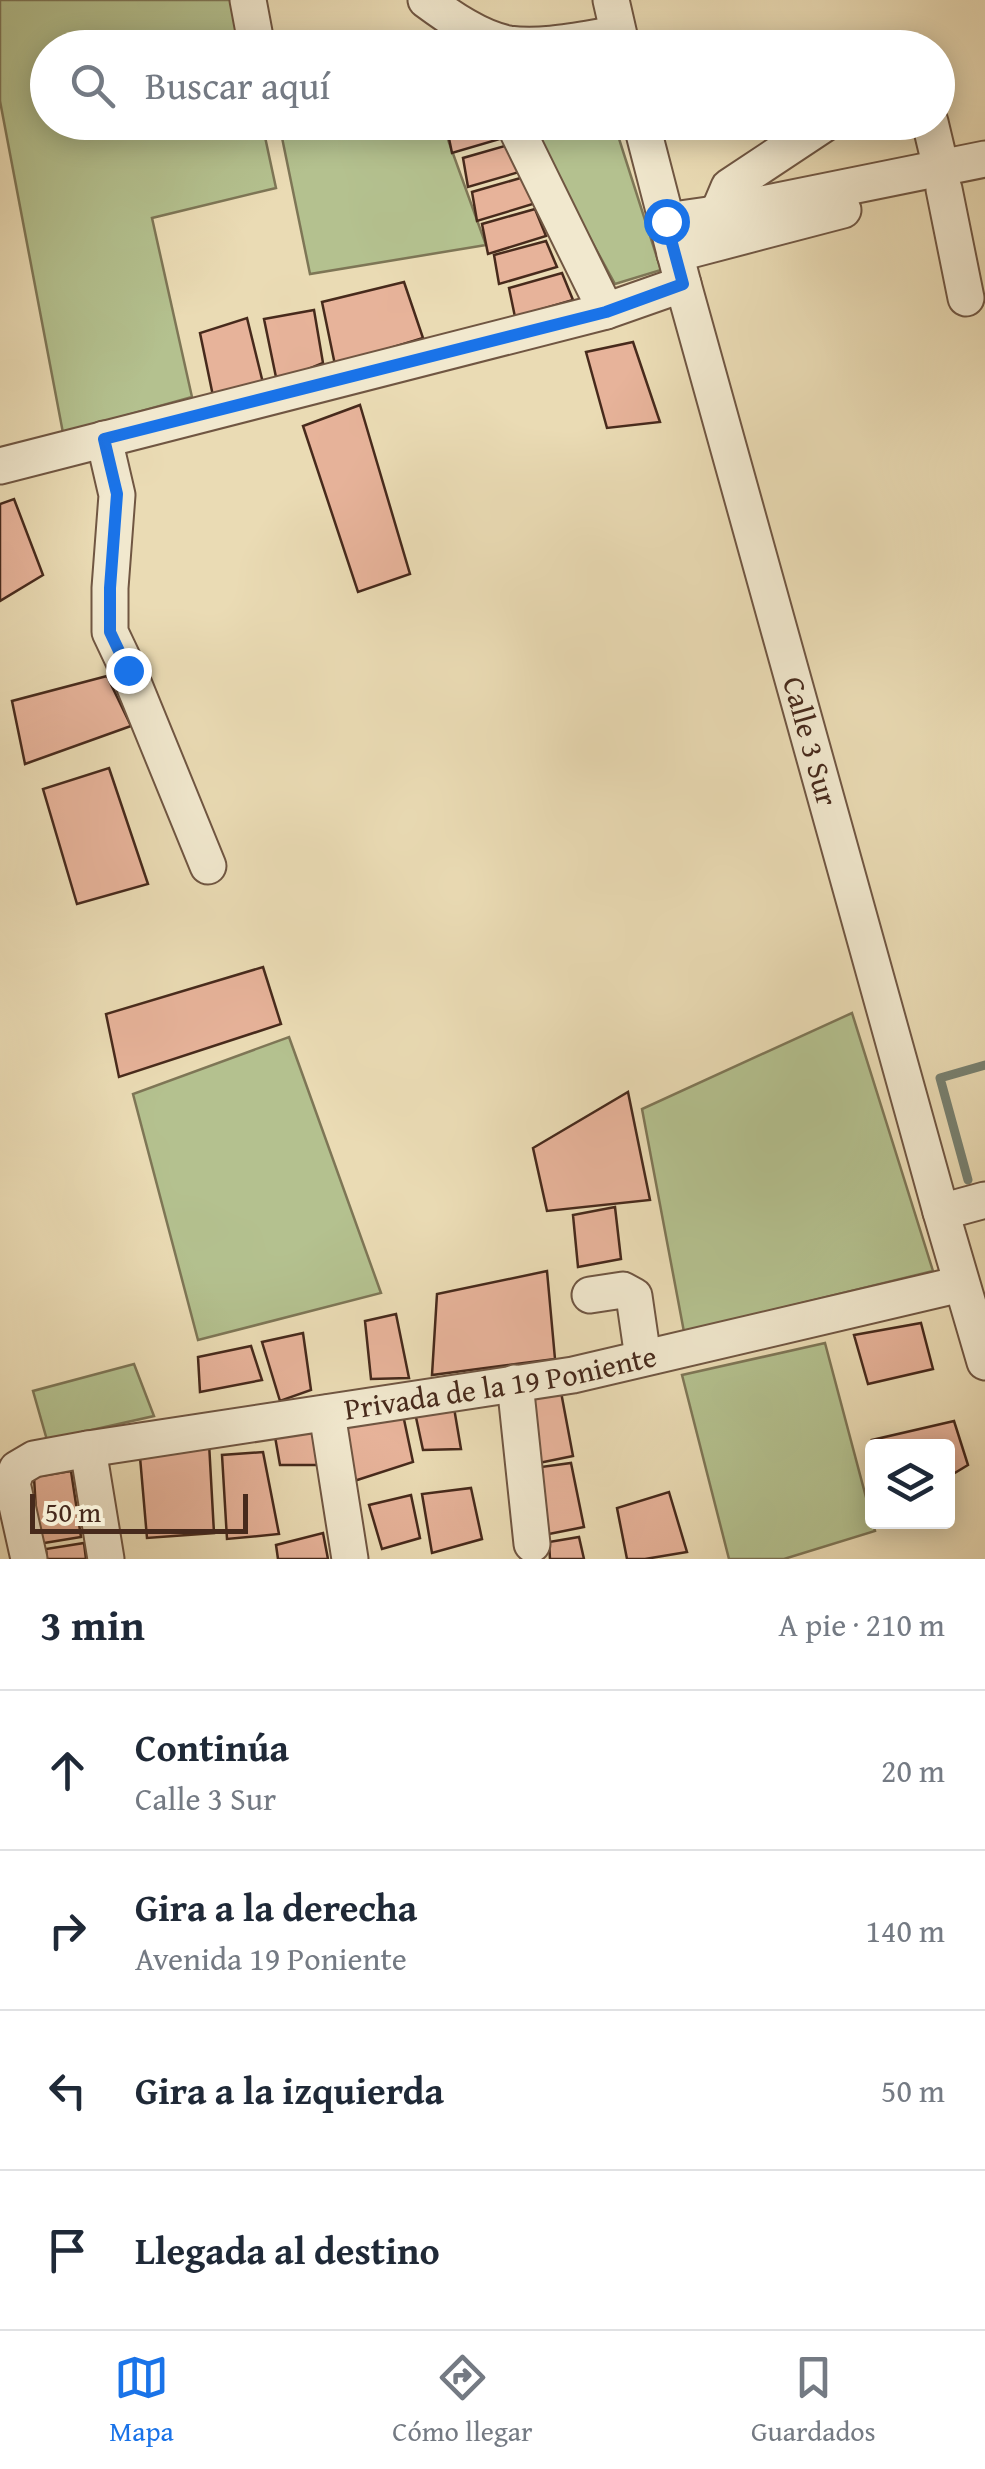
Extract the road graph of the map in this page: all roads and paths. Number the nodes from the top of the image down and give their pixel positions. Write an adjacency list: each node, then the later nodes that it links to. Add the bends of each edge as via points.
1 (248, 0): 3 (street)
2 (426, 0): 4 (street)
3 (254, 30)
4 (474, 30)
5 (522, 140): 15 (street)
6 (646, 140): 13 (street, Calle 3 Sur)
7 (800, 140): 12 (street, via 729,187)
8 (934, 140): 10 (street)
9 (985, 159): 10 (street)
10 (942, 178): 11 (street); 12 (street); 13 (street); 14 (street)
11 (985, 180)
12 (718, 213): 13 (street)
13 (675, 253): 15 (street); 20 (street, Calle 3 Sur)
14 (966, 298)
15 (606, 312): 16 (street)
16 (104, 439): 17 (street); 18 (street, via 117,494 110,632)
17 (0, 466)
18 (208, 866)
19 (985, 1200): 20 (street)
20 (941, 1212): 21 (street, Calle 3 Sur)
21 (961, 1284): 23 (street, Privada de la 19 Poniente); 24 (street, Calle 3 Sur)
22 (590, 1295): 23 (street, via 623,1290 634,1296)
23 (643, 1358): 25 (street, Privada de la 19 Poniente)
24 (985, 1362)
25 (515, 1384): 26 (street, Privada de la 19 Poniente); 28 (street)
26 (327, 1413): 27 (street, Privada de la 19 Poniente); 31 (street)
27 (88, 1448): 29 (street, Privada de la 19 Poniente, via 18,1469 12,1482); 30 (street)
28 (532, 1544)
29 (29, 1559)
30 (106, 1559)
31 (350, 1559)

